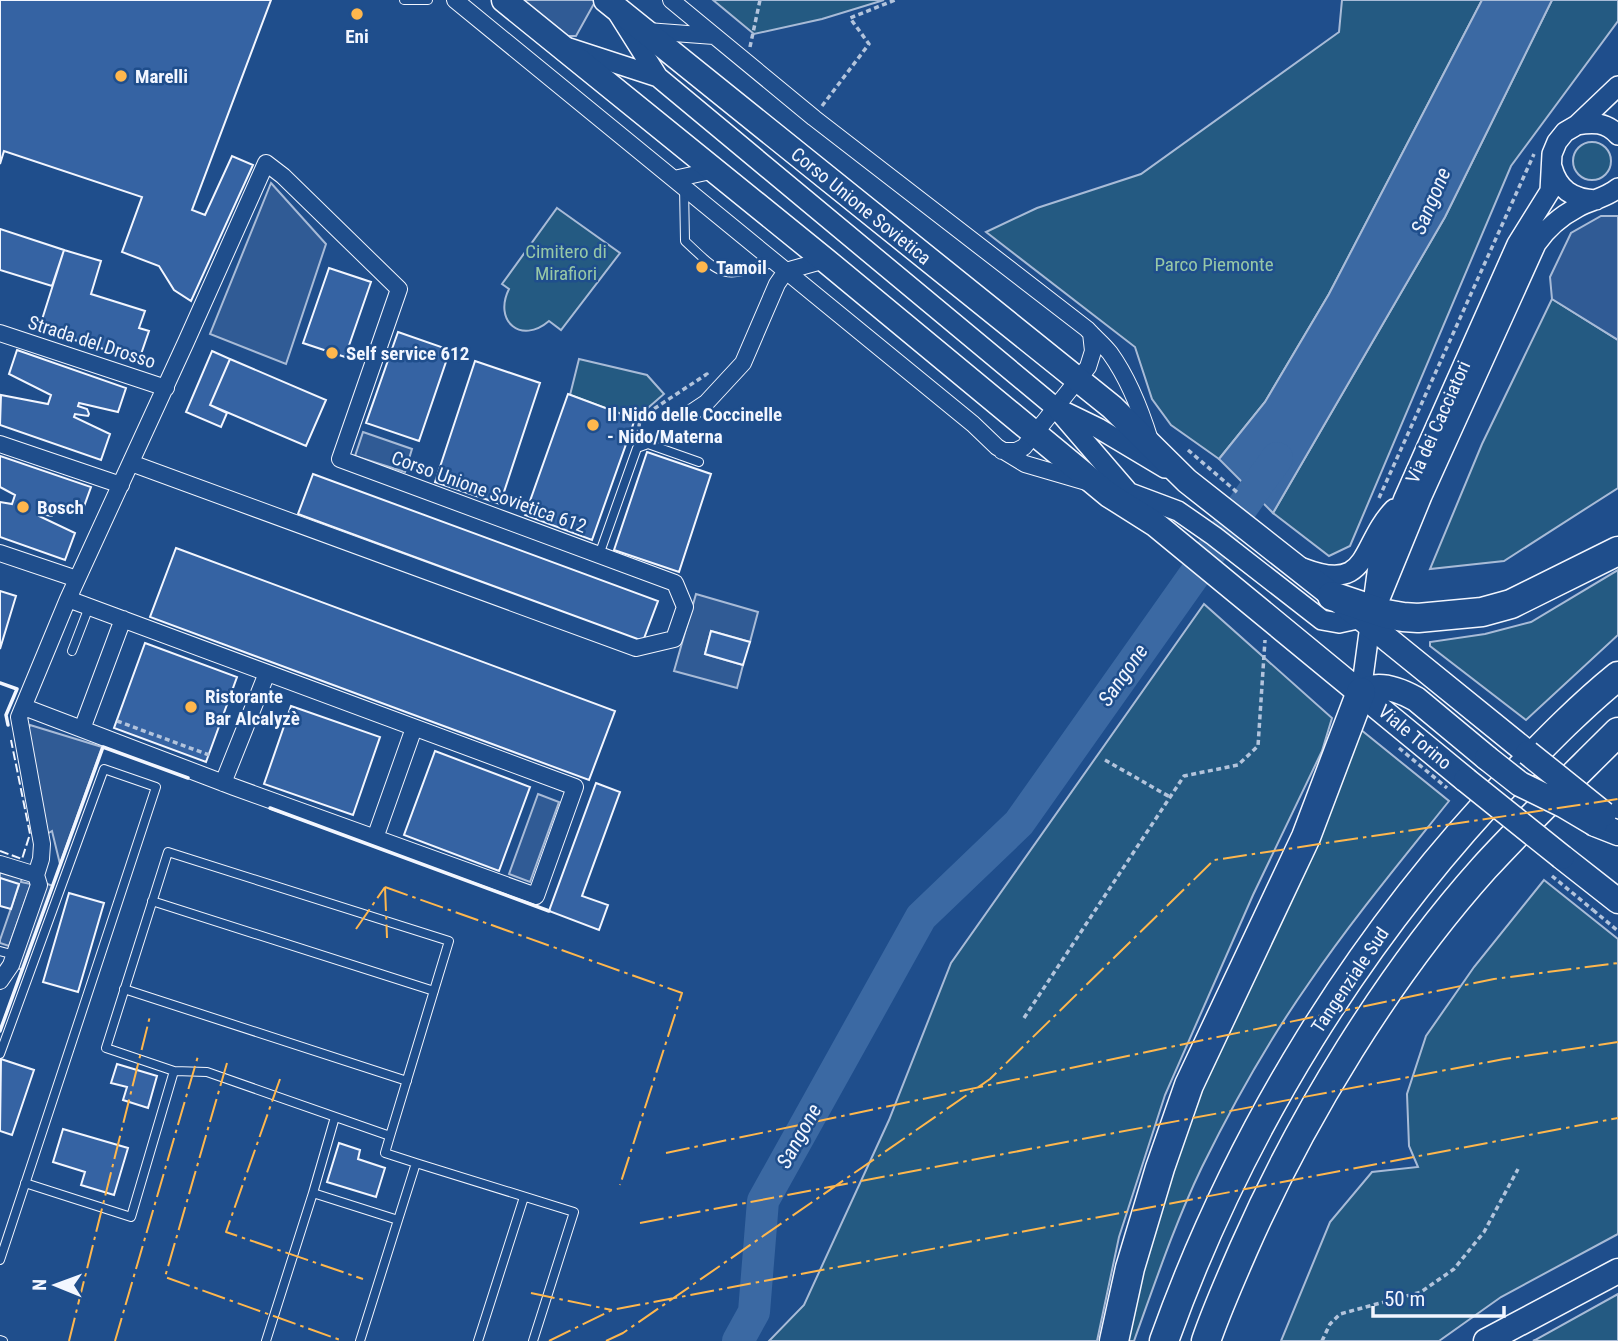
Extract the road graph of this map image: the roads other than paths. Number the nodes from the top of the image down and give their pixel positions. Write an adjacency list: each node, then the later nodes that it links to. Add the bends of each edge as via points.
1 (404, 0): 2 (lane)
2 (428, 0)
3 (456, 0): 16 (street)
4 (505, 0): 9 (main road)
5 (671, 0): 8 (street, Corso Unione Sovietica)
6 (610, 4): 7 (main road, Corso Unione Sovietica); 10 (street)
7 (644, 31): 8 (street); 23 (main road, Corso Unione Sovietica)
8 (714, 36): 20 (street, Corso Unione Sovietica)
9 (561, 46): 10 (street); 15 (main road)
10 (658, 77): 25 (street, Corso Unione Sovietica)
11 (1618, 86): 12 (street, Via dei Cacciatori)
12 (1577, 125): 13 (street, via 1603,124); 14 (street, Via dei Cacciatori, via 1557,142)
13 (1618, 135)
14 (1552, 166): 17 (street, Via dei Cacciatori, via 1555,178 1572,195 1583,200); 36 (street, Via dei Cacciatori, via 1546,200 1517,244)
15 (715, 170): 16 (street); 18 (main road)
16 (679, 183): 19 (street); 19 (lane, via 685,241 717,271 744,273)
17 (1610, 196): 46 (street, Via dei Cacciatori, via 1578,207 1536,244)
18 (825, 260): 19 (street); 27 (main road)
19 (780, 266): 26 (street, via 743,363); 30 (street)
20 (1091, 333): 23 (street, via 1091,360); 29 (street, Corso Unione Sovietica, via 1117,363)
21 (3, 334): 22 (street, Strada del Drosso); 24 (street, Strada del Drosso)
22 (0, 352)
23 (1078, 381): 25 (street); 29 (main road, Corso Unione Sovietica, via 1112,407)
24 (166, 388): 32 (street, Corso Unione Sovietica 612); 40 (street, Corso Unione Sovietica 612, via 266,163 399,289 340,459)
25 (1056, 408): 27 (street); 35 (street); 37 (street, via 1130,493)
26 (691, 413)
27 (1034, 435): 30 (street, via 1016,452); 34 (main road)
28 (0, 444): 33 (street)
29 (1153, 449): 35 (main road, Corso Unione Sovietica)
30 (1002, 451): 34 (street, via 1038,469)
31 (699, 462): 40 (lane, via 648,444 638,448)
32 (131, 463): 33 (street, Corso Unione Sovietica 612); 40 (street, Corso Unione Sovietica 612, via 636,648 674,639 685,607 675,583)
33 (121, 485): 42 (street, Corso Unione Sovietica 612)
34 (1096, 485): 37 (main road)
35 (1194, 486): 41 (main road, Corso Unione Sovietica)
36 (1404, 498): 41 (street, via 1381,522 1364,559 1352,571 1325,575); 46 (street, Via dei Cacciatori, via 1378,566)
37 (1167, 523): 46 (street, via 1233,551 1322,620 1339,623); 51 (main road, Viale Torino, via 1214,572)
38 (1618, 551): 46 (highway, via 1511,604 1482,612 1418,618)
39 (0, 553): 42 (street)
40 (599, 555)
41 (1293, 565): 43 (main road)
42 (77, 579): 44 (street, Corso Unione Sovietica 612)
43 (1332, 596): 46 (highway)
44 (68, 599): 45 (street); 52 (street, Corso Unione Sovietica 612)
45 (89, 607): 47 (street); 48 (lane)
46 (1372, 616): 51 (street, Via dei Cacciatori); 57 (main road, bridge, via 1405,652)
47 (123, 619): 49 (street); 54 (street)
48 (72, 651)
49 (267, 673): 53 (street); 56 (street)
50 (1618, 676): 84 (highway, Tangenziale Sud, via 1549,739 1450,846 1389,921 1337,996 1234,1176 1199,1249)
51 (1361, 692): 57 (main road, bridge, via 1374,687 1403,692 1518,783); 62 (main road, Viale Torino, bridge); 83 (highway, via 1306,836 1189,1085 1130,1268)
52 (24, 706): 54 (street); 60 (street, Corso Unione Sovietica 612, via 19,717 48,841)
53 (414, 727): 58 (street); 58 (street, via 575,787 536,897)
54 (82, 729): 56 (street)
55 (1618, 732): 85 (highway, Tangenziale Sud, via 1484,869 1377,1010 1264,1204)
56 (223, 783): 58 (street)
57 (1609, 824)
58 (375, 838)
59 (0, 864): 60 (street)
60 (36, 875): 63 (street, Corso Unione Sovietica 612, via 38,885)
61 (152, 901): 65 (lane); 66 (lane); 66 (lane, via 168,852 436,937 449,942)
62 (1618, 901)
63 (7, 953): 64 (street, Corso Unione Sovietica 612, via 11,965)
64 (0, 981)
65 (124, 989): 68 (lane, via 106,1048); 69 (lane)
66 (434, 991): 69 (lane)
67 (0, 1054): 73 (lane, via 104,769 156,787)
68 (174, 1071): 70 (lane, via 207,1072); 73 (lane, via 131,1217)
69 (407, 1081): 71 (lane)
70 (335, 1116): 71 (lane); 74 (lane)
71 (390, 1136): 72 (lane, via 385,1153)
72 (416, 1163): 75 (lane); 76 (lane)
73 (25, 1183): 77 (lane)
74 (313, 1193): 76 (lane); 79 (lane)
75 (524, 1197): 81 (lane); 82 (lane, via 575,1212)
76 (398, 1220): 80 (lane)
77 (0, 1260)
78 (1618, 1271): 86 (main road)
79 (266, 1341)
80 (360, 1341)
81 (478, 1341)
82 (533, 1341)
83 (1114, 1341)
84 (1164, 1341)
85 (1206, 1341)
86 (1486, 1341)

